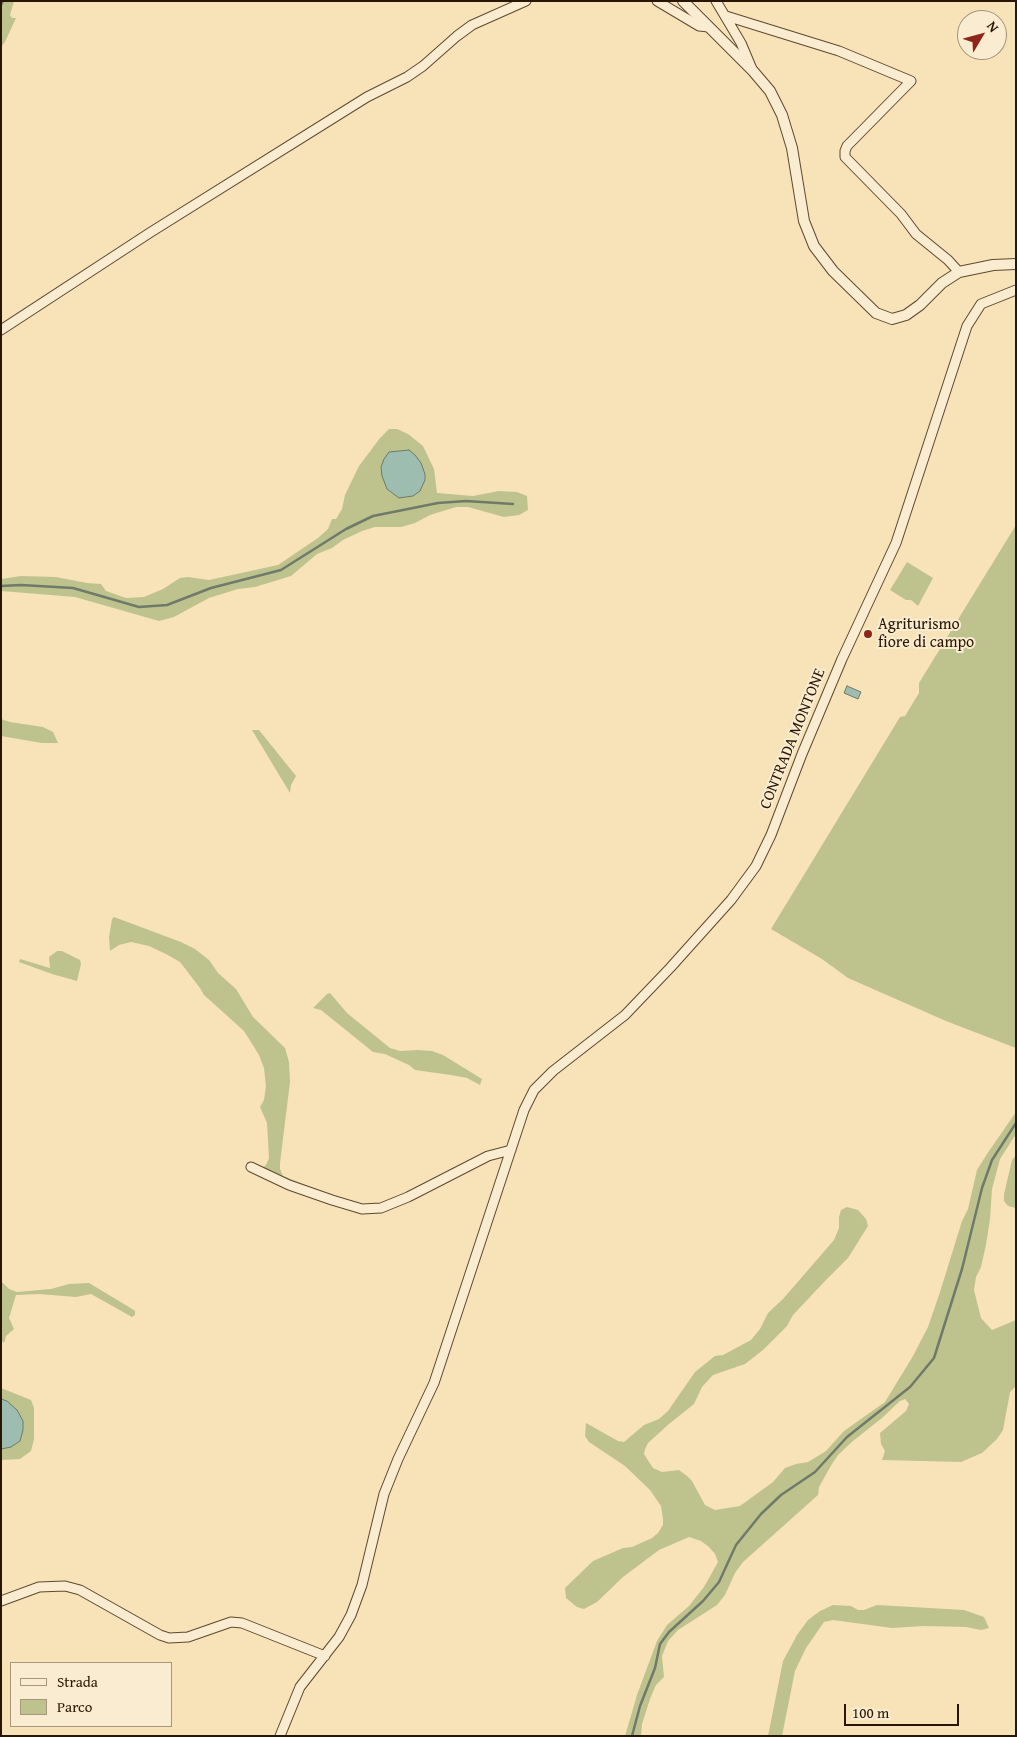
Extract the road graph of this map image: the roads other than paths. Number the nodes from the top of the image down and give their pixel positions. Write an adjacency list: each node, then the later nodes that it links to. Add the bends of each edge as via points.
1 (526, 1): 11 (street, via 472,26 406,77 325,123)
2 (657, 1): 6 (street, via 699,26)
3 (683, 1): 6 (street)
4 (716, 1): 5 (street)
5 (726, 16): 7 (street); 9 (street, via 839,51 911,81 847,146 845,157 901,214 916,234)
6 (709, 27): 7 (street)
7 (753, 72): 9 (street, via 770,91 782,115 792,148 804,221 814,246 855,294 876,312 892,319 906,315 942,283)
8 (1016, 264): 9 (street)
9 (960, 272)
10 (1016, 290): 12 (street, CONTRADA MONTONE, via 981,304 967,326 896,543 839,668 756,866 731,900 625,1015 553,1071 534,1090)
11 (1, 330)
12 (511, 1150): 13 (street, via 488,1156 381,1208 362,1209 332,1200 289,1185); 15 (street, CONTRADA MONTONE, via 434,1383 384,1494 358,1596 347,1622)
13 (252, 1167)
14 (1, 1601): 15 (street, via 39,1587 65,1586 80,1590 160,1636 188,1637 231,1622 242,1623)
15 (325, 1656): 16 (street, CONTRADA MONTONE, via 300,1687)
16 (280, 1736)

